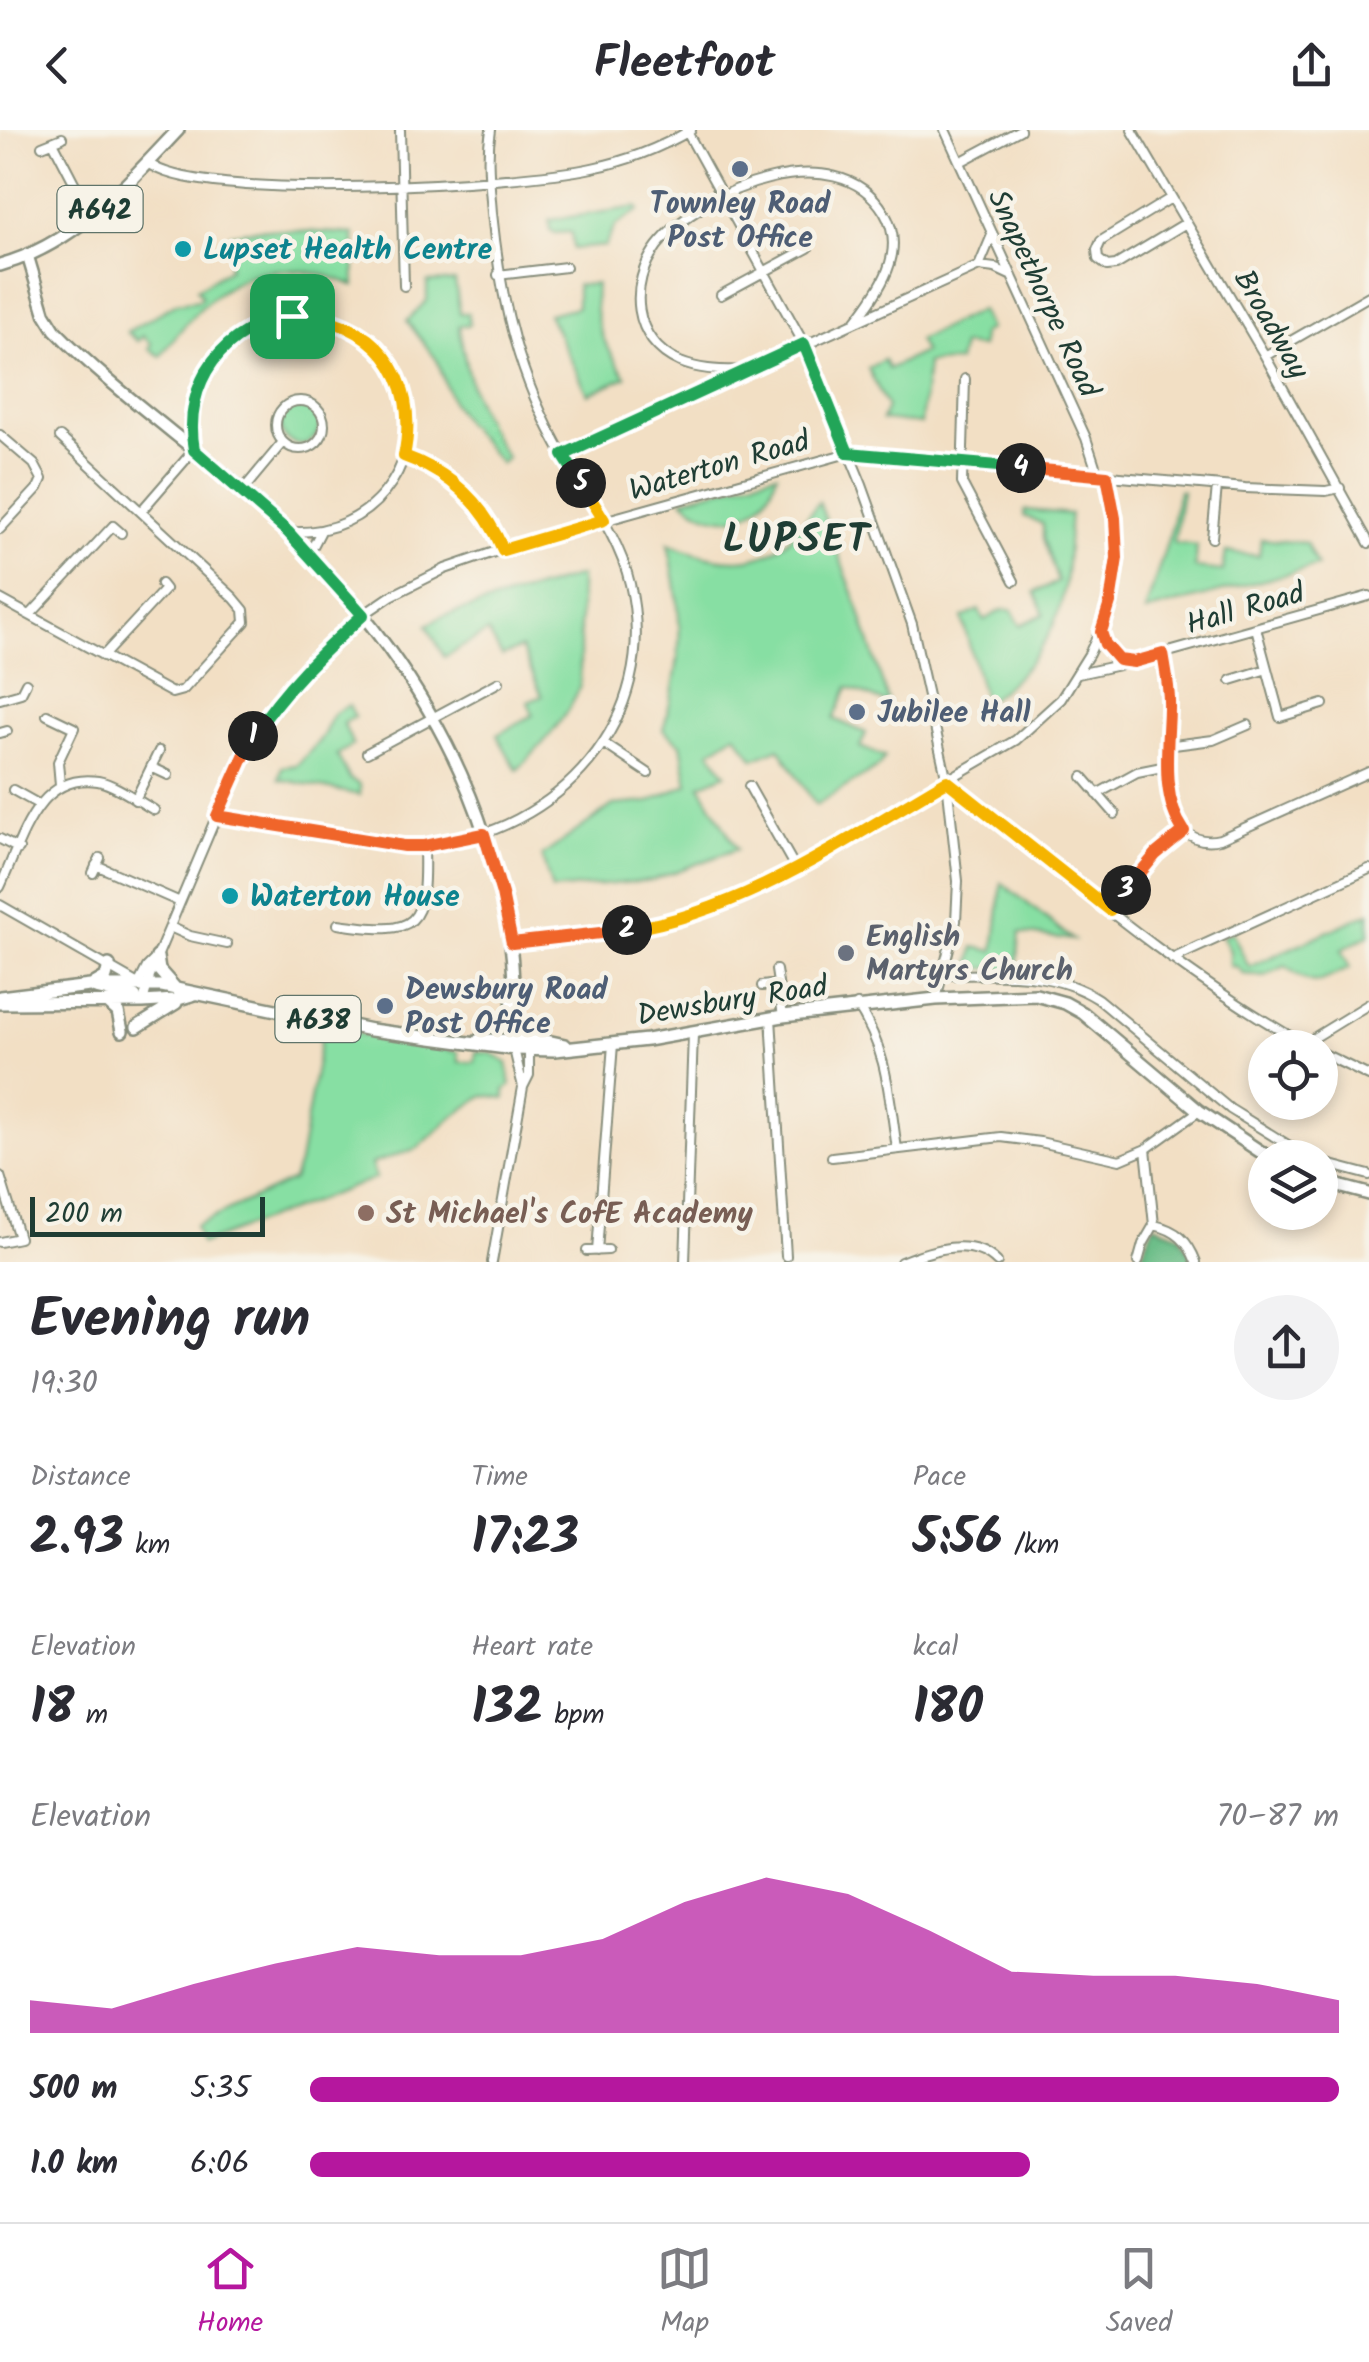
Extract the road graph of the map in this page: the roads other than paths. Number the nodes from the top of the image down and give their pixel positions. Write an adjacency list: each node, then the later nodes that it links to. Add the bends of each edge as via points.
1 (178, 130): 9 (highway, A642)
2 (400, 130): 12 (street)
3 (491, 130): 11 (street)
4 (945, 130): 10 (street, Snapethorpe Road)
5 (1020, 130): 10 (street)
6 (1132, 130): 14 (street, Broadway)
7 (688, 131): 11 (street, via 594,168); 13 (street)
8 (42, 146): 15 (street, via 57,140)
9 (148, 162): 12 (street, via 168,174 202,180); 15 (highway, A642)
10 (960, 162): 17 (street, Snapethorpe Road)
11 (488, 181): 12 (street); 24 (street)
12 (402, 186): 26 (street)
13 (722, 196): 23 (street); 27 (street, via 763,180 806,174 864,188 892,231); 35 (street, via 659,243 638,286 650,338 678,362)
14 (1171, 198): 16 (street, Broadway); 16 (street, via 1102,241 1098,259 1116,266)
15 (92, 217): 19 (highway, A642)
16 (1186, 223): 34 (street, Broadway)
17 (992, 235): 21 (street); 25 (street, Snapethorpe Road)
18 (808, 248): 23 (street)
19 (28, 257): 20 (highway, A642); 42 (main road, via 55,330)
20 (0, 265)
21 (978, 266): 25 (street); 30 (street)
22 (566, 268): 24 (street)
23 (764, 272): 28 (street); 33 (street)
24 (498, 275): 44 (street, via 518,356)
25 (1012, 276): 47 (street, Snapethorpe Road)
26 (404, 286)
27 (879, 292): 30 (street); 32 (street)
28 (721, 295)
29 (1365, 298): 31 (street); 34 (street)
30 (894, 305): 32 (street)
31 (1369, 312)
32 (856, 322): 33 (street)
33 (804, 344): 36 (street); 43 (street)
34 (1265, 356): 49 (street, Broadway)
35 (704, 370): 36 (street); 38 (street)
36 (748, 370): 38 (street)
37 (966, 379): 46 (street)
38 (704, 391): 44 (street)
39 (0, 435): 53 (street, via 42,479)
40 (60, 437): 51 (street)
41 (284, 442): 41 (street, via 302,449 320,440 324,420 314,404 294,401 278,414); 50 (street)
42 (194, 450): 45 (street, via 194,403 216,356 258,324 310,316 344,324 385,356 407,404); 50 (main road); 51 (street)
43 (848, 453): 46 (street, Waterton Road); 52 (street, Waterton Road); 92 (street, via 912,624)
44 (563, 455): 52 (street)
45 (404, 456): 54 (street, via 373,505); 59 (street, via 464,491)
46 (960, 462): 47 (street, Waterton Road); 61 (street, via 962,483)
47 (1103, 475): 48 (street, Waterton Road); 68 (street, Snapethorpe Road, via 1117,558)
48 (1218, 486): 49 (street, Waterton Road); 57 (street)
49 (1340, 488): 58 (street, Broadway)
50 (243, 490): 56 (main road)
51 (142, 510): 70 (street, via 240,604 245,622 176,694)
52 (604, 520): 59 (street, Waterton Road); 82 (street, via 630,584 634,635 627,688)
53 (0, 529)
54 (321, 531): 56 (street); 60 (street)
55 (121, 532): 65 (street, via 113,526)
56 (288, 532): 60 (main road)
57 (1212, 538)
58 (1369, 543)
59 (503, 550): 66 (street, Waterton Road, via 420,580)
60 (309, 554): 66 (main road)
61 (1014, 581)
62 (160, 584): 70 (street, via 165,589)
63 (1369, 596): 67 (street, Hall Road)
64 (0, 599): 65 (street)
65 (30, 615): 70 (street)
66 (363, 615): 80 (main road); 101 (street, Waterton Road, via 280,695 247,744)
67 (1256, 628): 69 (street, Hall Road); 72 (street)
68 (1101, 632): 71 (street, via 1111,653); 73 (street, Snapethorpe Road)
69 (1163, 654): 71 (street, Hall Road); 83 (street)
70 (103, 656)
71 (1134, 662): 73 (street, Hall Road)
72 (1267, 669): 74 (street); 78 (street, via 1280,717)
73 (1078, 674): 92 (street, Snapethorpe Road, via 1039,722)
74 (1237, 676)
75 (499, 682): 80 (street)
76 (26, 683): 77 (street, via 21,693)
77 (0, 699)
78 (1323, 704)
79 (47, 715): 93 (street, via 78,729 58,762)
80 (433, 717): 85 (street); 103 (main road)
81 (1248, 725): 83 (street, via 1213,740)
82 (604, 743): 89 (street); 103 (street, via 559,793)
83 (1166, 746): 86 (street)
84 (160, 751): 87 (street)
85 (367, 753)
86 (1167, 766): 96 (street, via 1138,772); 102 (street)
87 (152, 768): 90 (street); 97 (street)
88 (1369, 772): 102 (street, via 1220,839 1203,841)
89 (648, 773)
90 (168, 775)
91 (1083, 777): 96 (street)
92 (947, 781): 108 (street, Snapethorpe Road); 113 (street); 122 (street, via 958,898)
93 (60, 784): 97 (street, via 99,781); 98 (street)
94 (749, 786): 108 (street)
95 (13, 790): 98 (street)
96 (1098, 794): 100 (street)
97 (135, 800): 99 (street)
98 (38, 804): 106 (street)
99 (154, 810)
100 (1115, 814)
101 (217, 816): 105 (street); 111 (street, Waterton Road)
102 (1184, 831): 113 (street)
103 (484, 834): 105 (street); 116 (main road)
104 (0, 839): 106 (street)
105 (424, 846): 114 (street, via 425,893 409,922 385,930)
106 (19, 849): 110 (street)
107 (96, 866): 111 (street)
108 (796, 869): 116 (street, Snapethorpe Road, via 668,923)
109 (1369, 869): 119 (street)
110 (0, 886)
111 (180, 902): 115 (street, Waterton Road)
112 (0, 905): 120 (street)
113 (1110, 910): 119 (street)
114 (338, 924)
115 (170, 927): 117 (street); 118 (street, Waterton Road)
116 (512, 943): 130 (main road)
117 (228, 944)
118 (155, 959): 126 (street, Waterton Road); 127 (highway)
119 (1172, 959): 136 (street)
120 (109, 966): 124 (highway, via 106,977); 126 (street)
121 (776, 970): 123 (street)
122 (942, 975): 128 (street); 147 (street, via 1024,975 1072,985)
123 (778, 984): 125 (street); 134 (street)
124 (90, 986): 126 (highway, Dewsbury Road); 129 (highway, Dewsbury Road / A638)
125 (762, 986)
126 (140, 993): 127 (highway, Dewsbury Road / A638); 127 (highway, Dewsbury Road / A638); 131 (highway, Dewsbury Road / A638)
127 (185, 994): 135 (highway); 140 (highway, Dewsbury Road / A638, via 371,1030)
128 (936, 999): 133 (highway, Dewsbury Road / A638); 146 (highway, Dewsbury Road / A638, via 1036,995 1066,1003)
129 (0, 1000): 131 (highway, Dewsbury Road / A638)
130 (515, 1001): 140 (main road); 141 (main road)
131 (106, 1002): 138 (highway, via 118,1012)
132 (1369, 1004): 137 (street)
133 (857, 1005): 134 (highway, Dewsbury Road / A638); 149 (street, via 882,1057)
134 (777, 1017): 139 (highway, Dewsbury Road / A638); 162 (street)
135 (136, 1027)
136 (1281, 1030)
137 (1327, 1030)
138 (122, 1031)
139 (693, 1034): 142 (highway, Dewsbury Road / A638); 164 (street)
140 (512, 1044): 141 (highway, Dewsbury Road / A638); 145 (street)
141 (527, 1044): 142 (highway, Dewsbury Road / A638); 145 (street)
142 (613, 1044): 160 (street)
143 (1338, 1061): 144 (street)
144 (1369, 1076)
145 (523, 1088): 163 (street)
146 (1199, 1110): 148 (highway, Dewsbury Road / A638); 150 (street)
147 (1280, 1140)
148 (1248, 1143)
149 (897, 1149): 150 (street, via 1001,1136 1112,1160); 151 (street)
150 (1146, 1149): 157 (street)
151 (832, 1157)
152 (1338, 1167): 153 (street)
153 (1369, 1175)
154 (0, 1176): 158 (street, via 18,1238)
155 (1338, 1186): 156 (highway)
156 (1369, 1194)
157 (1154, 1225): 167 (street); 168 (street, via 1180,1234)
158 (0, 1242)
159 (608, 1250): 160 (street)
160 (597, 1251): 161 (street)
161 (586, 1252)
162 (786, 1256)
163 (492, 1262)
164 (685, 1262)
165 (901, 1262): 166 (street, via 950,1248 984,1252)
166 (998, 1262)
167 (1138, 1262)
168 (1196, 1262)

